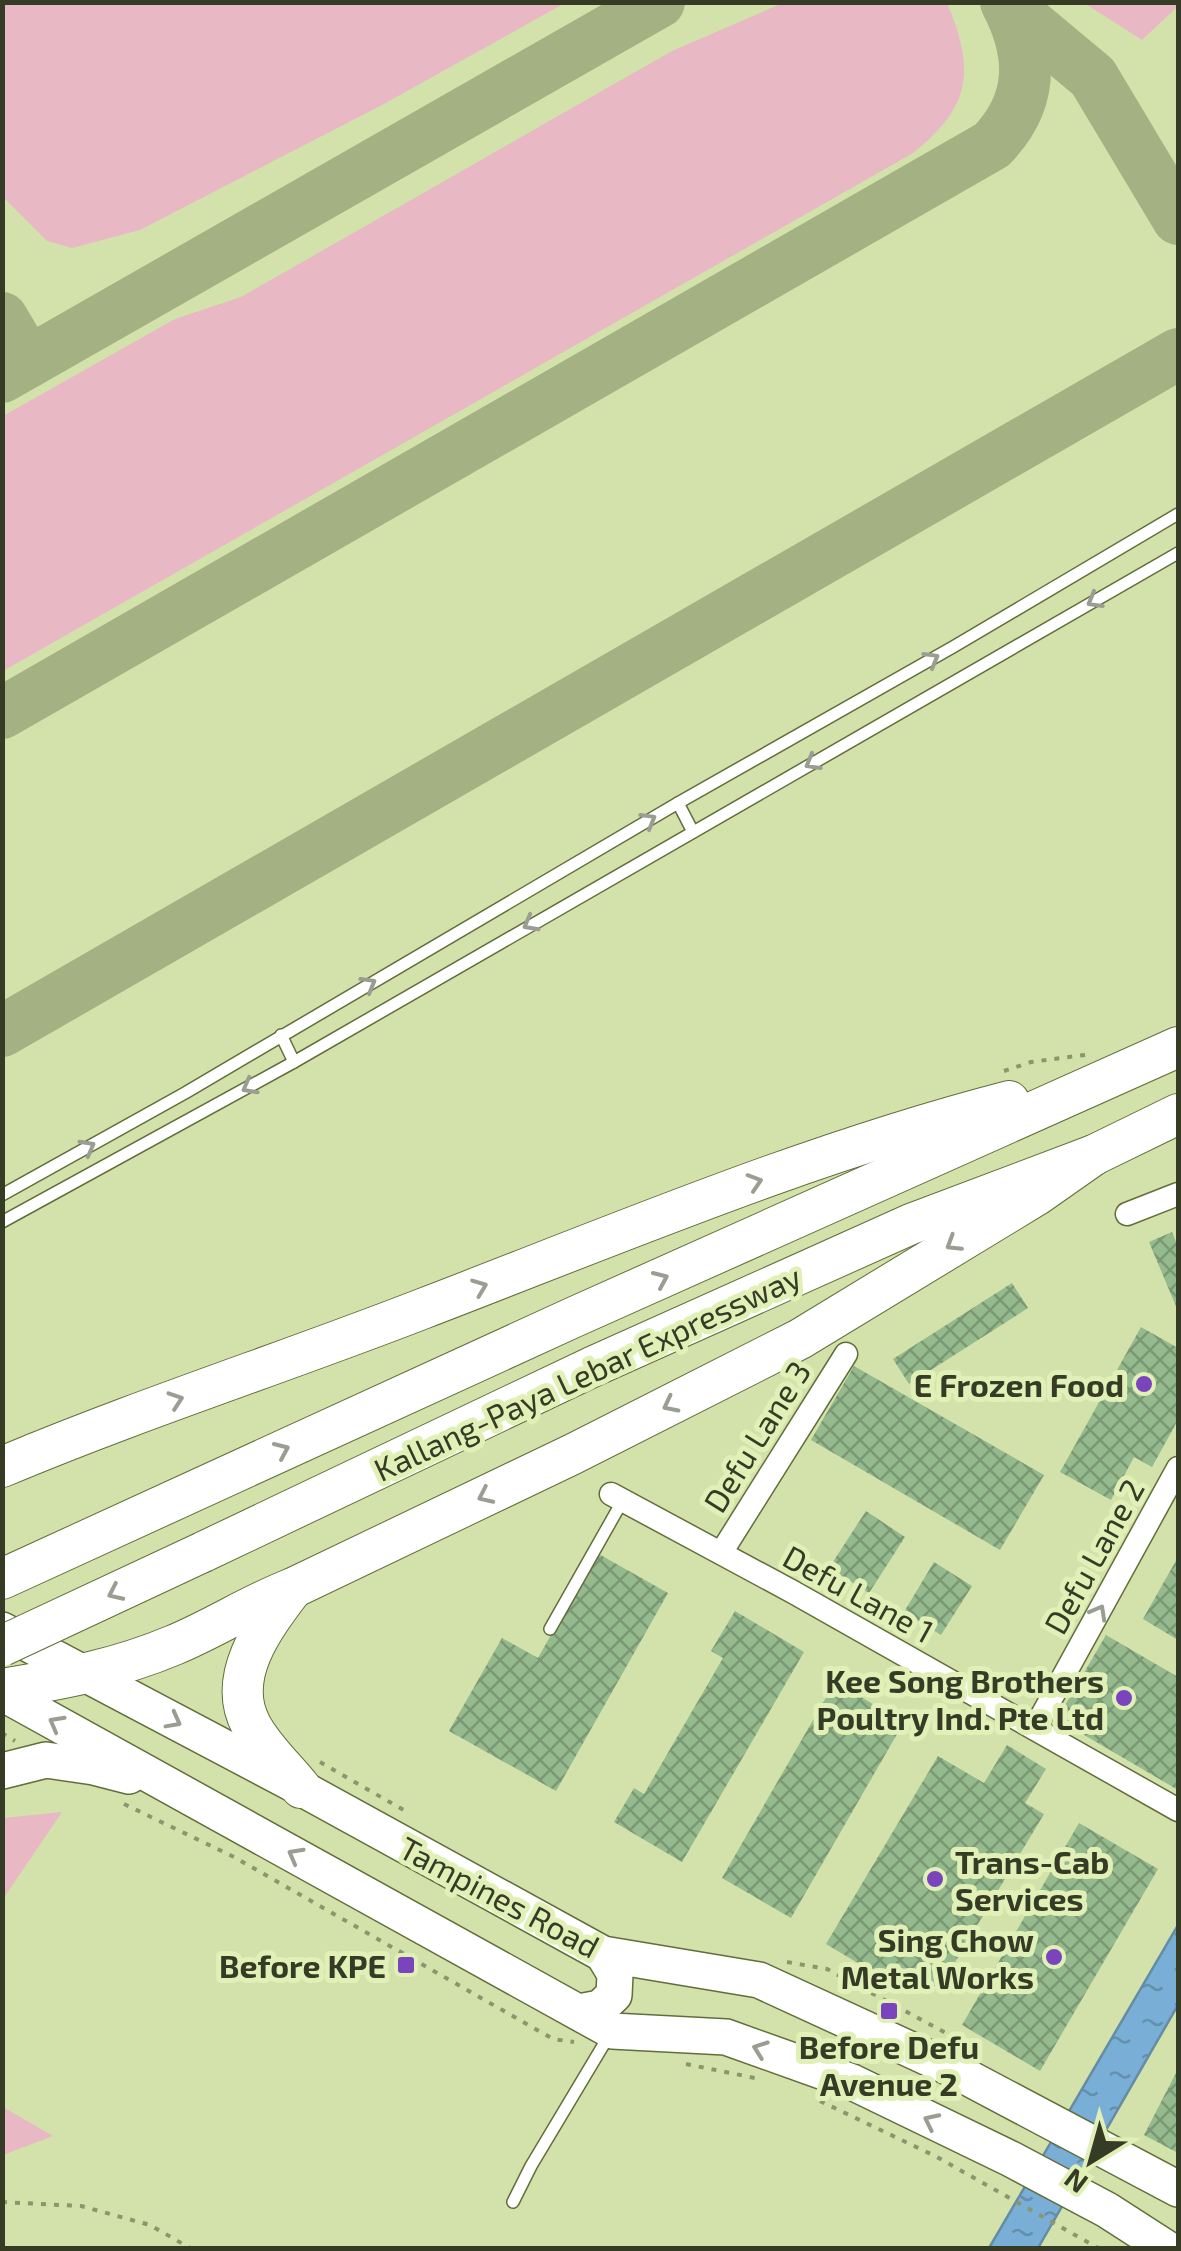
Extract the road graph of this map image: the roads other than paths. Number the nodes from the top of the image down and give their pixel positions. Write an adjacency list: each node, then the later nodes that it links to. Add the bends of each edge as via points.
1 (1178, 514): 3 (lane, one-way to 1)
2 (1178, 552): 4 (lane, one-way to 4)
3 (678, 802): 4 (lane); 5 (lane, one-way to 3)
4 (693, 832): 7 (lane, one-way to 7)
5 (281, 1035): 7 (lane); 12 (lane, one-way to 5)
6 (1178, 1047): 8 (highway, Kallang-Paya Lebar Expressway)
7 (294, 1062): 14 (lane, one-way to 14)
8 (1121, 1072): 16 (highway, one-way to 8, via 724,1193 963,1113); 22 (highway, Kallang-Paya Lebar Expressway, one-way to 8)
9 (1178, 1114): 10 (highway, Kallang-Paya Lebar Expressway)
10 (1094, 1154): 23 (highway, one-way to 23, via 800,1339); 26 (highway, Kallang-Paya Lebar Expressway, one-way to 26, bridge, via 911,1224 592,1367)
11 (1178, 1194): 13 (street)
12 (2, 1195)
13 (1127, 1214)
14 (2, 1222)
15 (846, 1354): 21 (street, Defu Lane 3)
16 (84, 1432): 17 (highway); 19 (highway)
17 (2, 1466)
18 (1178, 1468): 29 (street, Defu Lane 2, one-way to 18)
19 (2, 1496)
20 (617, 1497): 21 (street, Defu Lane 1); 24 (lane)
21 (721, 1553): 29 (street, Defu Lane 1)
22 (2, 1579)
23 (292, 1588): 27 (highway, via 178,1643); 31 (highway, via 248,1660 243,1694 252,1728)
24 (550, 1629)
25 (2, 1630): 27 (main road, Tampines Road)
26 (2, 1646)
27 (88, 1675): 28 (highway); 31 (main road, Tampines Road, one-way to 31)
28 (2, 1691): 32 (main road, Tampines Road, one-way to 28)
29 (1035, 1728): 33 (street, Defu Lane 1)
30 (2, 1771): 32 (main road, via 46,1760)
31 (307, 1772): 34 (main road, Tampines Road)
32 (171, 1787): 35 (main road, Tampines Road, one-way to 32)
33 (1178, 1810)
34 (603, 1954): 35 (main road, via 614,1974 614,1995 600,2008); 37 (main road, Tampines Road, via 759,1980 946,2066)
35 (579, 2012): 36 (main road, Tampines Road)
36 (612, 2030): 38 (lane); 39 (main road, Tampines Road, one-way to 36, via 1011,2159 852,2082 726,2036)
37 (1178, 2189)
38 (513, 2202)
39 (1166, 2248)

